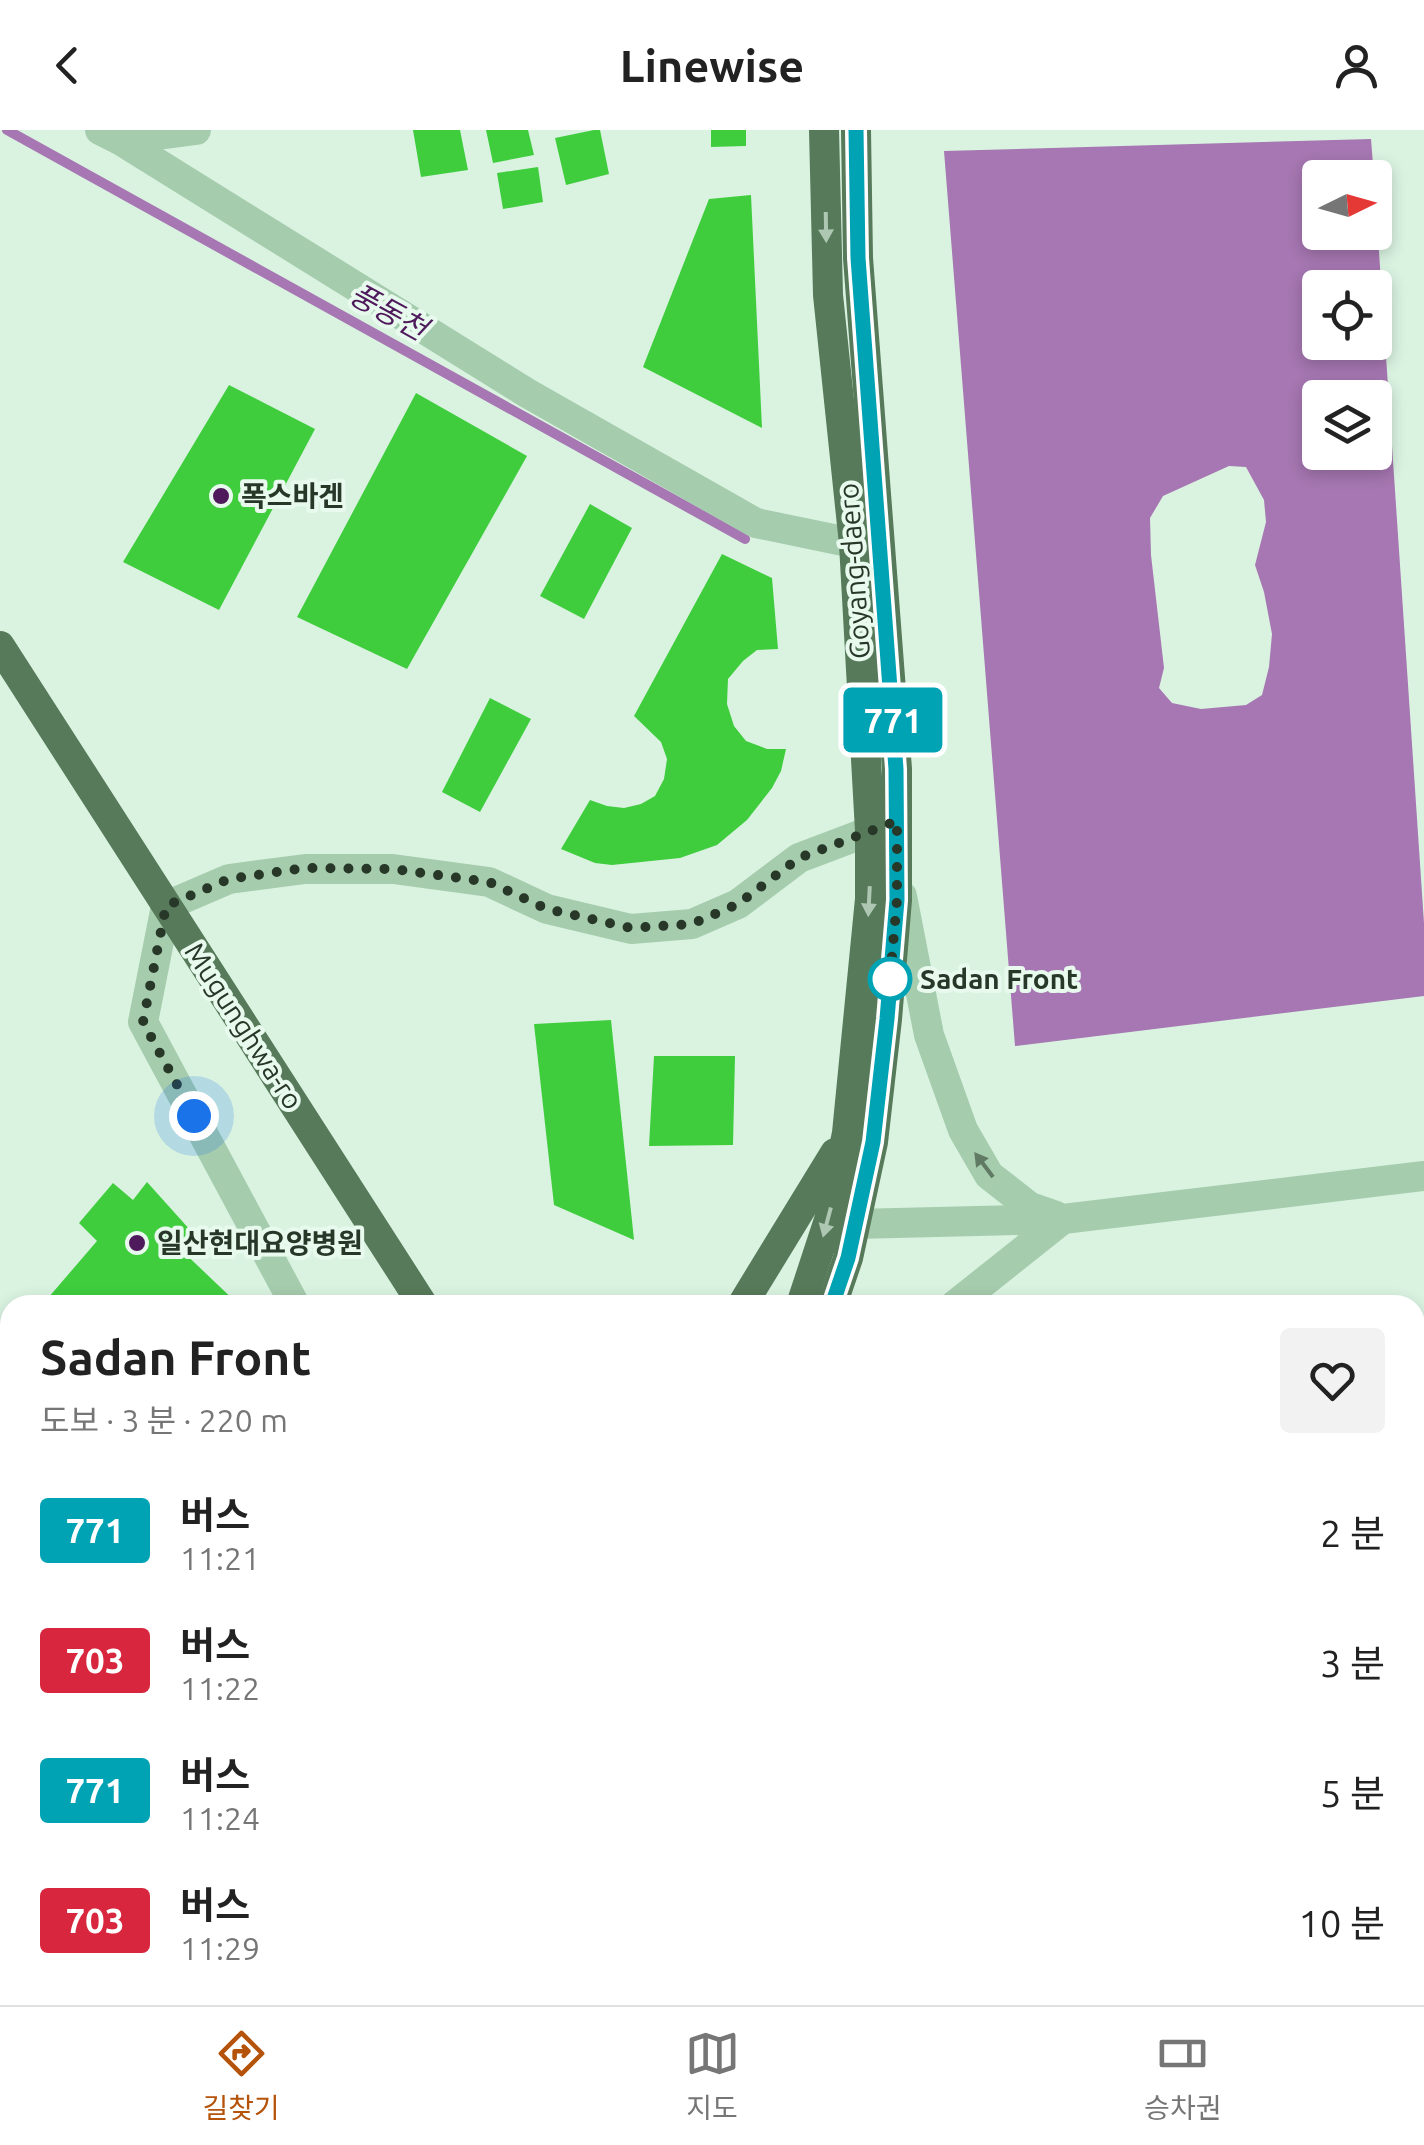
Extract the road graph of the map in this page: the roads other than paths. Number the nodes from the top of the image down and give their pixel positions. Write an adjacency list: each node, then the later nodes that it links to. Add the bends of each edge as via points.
1 (196, 130): 4 (street)
2 (824, 130): 5 (main road, Goyang-daero, one-way to 5, via 828,294)
3 (856, 130): 5 (main road, Goyang-daero)
4 (110, 135): 5 (street, via 527,393 756,523)
5 (867, 546): 7 (main road, Goyang-daero, via 896,769)
6 (0, 646): 9 (main road, Mugunghwa-ro)
7 (884, 826): 8 (main road, Goyang-daero); 9 (street, via 799,858 738,904 692,924 631,928 547,909 489,882 393,869 305,868 229,879); 10 (main road, Goyang-daero, one-way to 10, via 870,899)
8 (897, 864): 12 (street, one-way to 8, via 1030,1207 989,1175 962,1130 928,1035); 13 (main road, Goyang-daero, via 873,1142)
9 (166, 906): 14 (street, via 143,1022); 15 (main road, Mugunghwa-ro)
10 (847, 1134): 16 (main road); 17 (main road, Goyang-daero, one-way to 17)
11 (1424, 1176): 12 (street)
12 (1063, 1219): 13 (street); 19 (street)
13 (855, 1224): 18 (main road, Goyang-daero)
14 (290, 1295)
15 (417, 1295)
16 (748, 1295)
17 (804, 1295)
18 (835, 1295)
19 (968, 1295)

